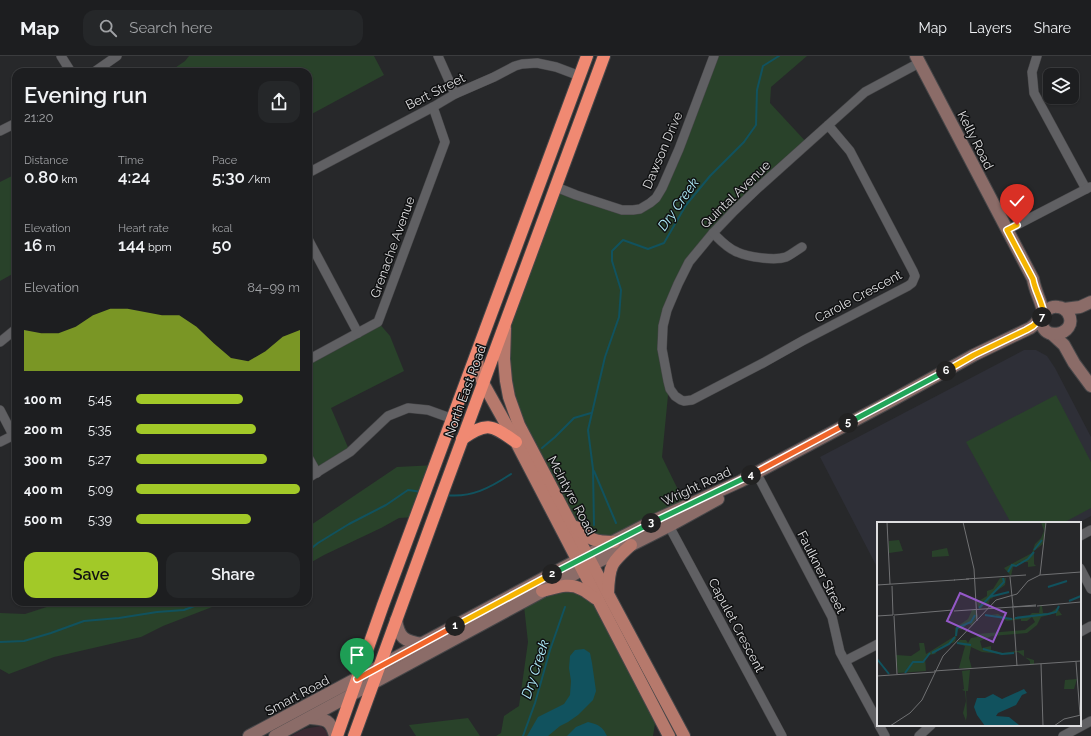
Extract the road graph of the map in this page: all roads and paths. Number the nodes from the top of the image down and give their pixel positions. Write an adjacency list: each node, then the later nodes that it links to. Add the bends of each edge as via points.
1 (61, 56): 9 (street)
2 (117, 56): 10 (street)
3 (438, 56): 12 (street)
4 (587, 56): 11 (highway, North East Road)
5 (714, 56): 19 (street, Dawson Drive, via 679,149 662,188 650,203 640,209 622,210)
6 (1037, 56): 20 (street, via 1032,72 1034,93)
7 (603, 59): 11 (highway, via 592,71); 13 (highway, North East Road)
8 (918, 59): 16 (street, Quintal Avenue, via 865,92); 21 (main road, Kelly Road)
9 (68, 68)
10 (100, 68)
11 (580, 76): 12 (street, Bert Street, via 545,64 530,62 515,66); 13 (highway); 36 (highway, North East Road)
12 (456, 94): 14 (street, Bert Street)
13 (590, 96): 19 (highway, North East Road)
14 (433, 107): 18 (street, Bert Street); 33 (street, Grenache Avenue, via 445,142 378,322)
15 (12, 125): 17 (street)
16 (828, 125): 22 (street, Quintal Avenue); 41 (street, Carole Crescent, via 850,151 878,203 913,271 915,276 912,283 692,400 684,401)
17 (0, 131)
18 (312, 171)
19 (556, 187): 30 (highway, North East Road)
20 (1088, 187): 21 (street)
21 (1007, 230): 25 (main road, Kelly Road)
22 (712, 233): 24 (street, via 728,248 747,255 781,258); 41 (street, Quintal Avenue, via 690,262 678,284 663,326 664,365 670,388)
23 (312, 247): 33 (street)
24 (802, 247)
25 (1033, 279): 27 (main road, Kelly Road); 29 (main road, Kelly Road)
26 (1091, 302): 27 (main road, via 1080,307)
27 (1061, 308): 29 (main road, via 1050,308); 31 (main road, via 1069,316)
28 (1091, 308): 31 (main road)
29 (1043, 315): 34 (main road, via 1042,325); 57 (main road, Wright Road, via 1026,330 974,355 740,481)
30 (506, 321): 39 (highway, North East Road); 53 (main road, McIntyre Road, via 504,367 511,402 519,425)
31 (1069, 325): 34 (main road, via 1062,333); 38 (main road, via 1072,346)
32 (12, 332): 35 (street)
33 (358, 333): 37 (street, Grenache Avenue)
34 (1050, 333): 38 (main road, via 1064,346); 52 (main road, Wright Road, via 1028,337 995,353)
35 (0, 342)
36 (477, 354): 39 (main road, McIntyre Road, via 478,370); 43 (highway, North East Road)
37 (312, 358)
38 (1081, 371): 40 (main road)
39 (483, 383): 46 (highway, North East Road); 48 (main road, McIntyre Road)
40 (1091, 386)
41 (677, 398)
42 (0, 410): 44 (street)
43 (453, 419): 50 (street, via 428,410 408,408 388,416 350,452); 71 (highway, North East Road)
44 (12, 429)
45 (12, 436): 47 (street)
46 (462, 439): 48 (highway, via 486,427 499,431); 64 (highway, North East Road)
47 (0, 442)
48 (516, 442): 59 (main road, McIntyre Road)
49 (312, 464): 50 (street)
50 (317, 473): 51 (street)
51 (312, 476)
52 (759, 478): 54 (main road, Wright Road); 69 (street, Faulkner Street, via 832,616 840,652)
53 (571, 522): 57 (main road, via 591,539); 59 (main road, McIntyre Road)
54 (669, 526): 58 (main road, Wright Road); 85 (street, Capulet Crescent)
55 (1091, 530): 56 (street)
56 (1081, 535)
57 (614, 542): 59 (main road, Wright Road)
58 (631, 545): 59 (main road, Wright Road); 63 (main road, via 612,566)
59 (584, 562): 62 (main road, Wright Road); 63 (main road, McIntyre Road); 67 (main road, Wright Road)
60 (1081, 570): 61 (street)
61 (1091, 589)
62 (542, 591): 63 (main road, via 570,586); 72 (main road, Wright Road)
63 (603, 598): 83 (main road, McIntyre Road); 84 (main road, McIntyre Road)
64 (396, 620): 67 (main road, via 399,633 403,637); 70 (highway, North East Road)
65 (1091, 626): 66 (street)
66 (1081, 631)
67 (422, 644): 70 (main road, Wright Road)
68 (877, 645): 69 (street)
69 (845, 661): 75 (street, Faulkner Street)
70 (378, 667): 71 (main road, Wright Road); 72 (highway, North East Road)
71 (357, 679): 73 (highway, North East Road); 79 (main road, Smart Road)
72 (373, 683): 73 (main road, Wright Road); 82 (highway, North East Road)
73 (352, 694): 74 (main road, Smart Road); 81 (highway, North East Road)
74 (310, 718): 80 (main road, Smart Road); 81 (main road, via 321,718 329,722)
75 (877, 720)
76 (1091, 722): 88 (street)
77 (880, 726): 86 (street)
78 (930, 726): 87 (street)
79 (249, 736)
80 (275, 736)
81 (336, 736)
82 (354, 736)
83 (669, 736)
84 (684, 736)
85 (782, 736)
86 (885, 736)
87 (919, 736)
88 (1063, 736)

